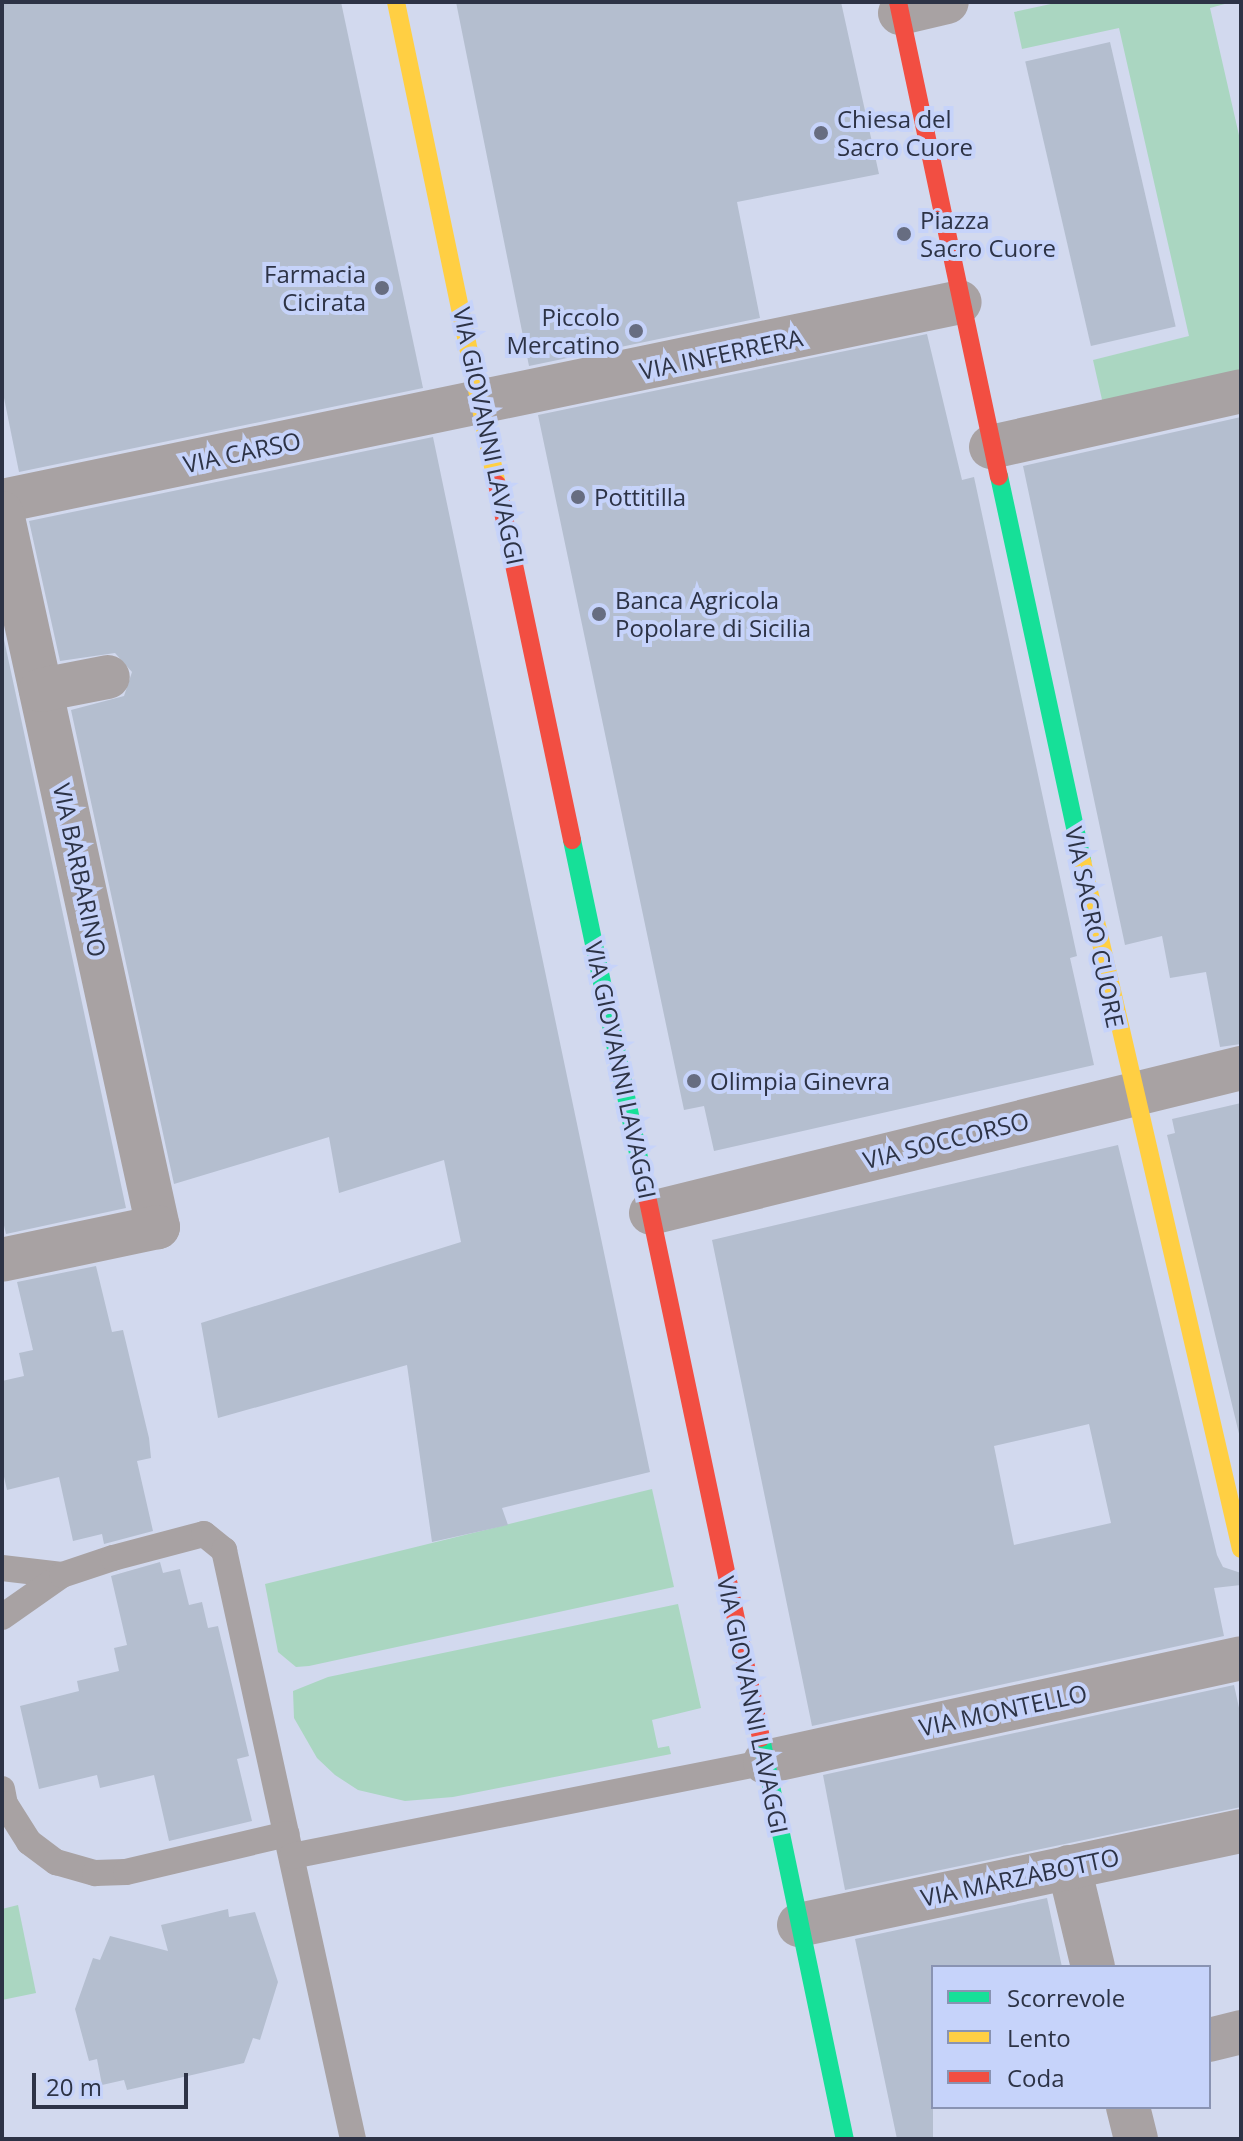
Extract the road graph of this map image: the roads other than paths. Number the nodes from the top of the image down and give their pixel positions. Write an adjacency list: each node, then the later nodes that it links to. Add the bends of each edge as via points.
1 (396, 2): 6 (main road, VIA GIOVANNI LAVAGGI)
2 (947, 2): 3 (street)
3 (899, 7): 4 (main road, VIA SACRO CUORE)
4 (960, 302): 6 (street, VIA INFERRERA); 7 (main road, VIA SACRO CUORE)
5 (1241, 391): 7 (street)
6 (482, 403): 8 (street, VIA CARSO); 14 (main road, VIA GIOVANNI LAVAGGI)
7 (991, 447): 13 (main road, VIA SACRO CUORE)
8 (2, 501)
9 (2, 513): 11 (street, VIA BARBARINO)
10 (108, 677): 11 (street)
11 (41, 690): 15 (street, VIA BARBARINO, via 158,1227)
12 (1241, 1068): 13 (street, VIA SOCCORSO)
13 (1132, 1095): 14 (street, VIA SOCCORSO); 16 (main road, VIA SACRO CUORE)
14 (651, 1213): 21 (main road, VIA GIOVANNI LAVAGGI)
15 (2, 1260)
16 (1241, 1549)
17 (2, 1568): 18 (lane)
18 (62, 1575): 19 (lane); 24 (lane, via 204,1534 224,1550)
19 (2, 1617)
20 (1241, 1658): 21 (street, VIA MONTELLO)
21 (765, 1762): 24 (lane); 26 (main road, VIA GIOVANNI LAVAGGI)
22 (2, 1789): 24 (lane, via 5,1804 29,1842 56,1862 95,1873)
23 (1241, 1831): 25 (street, VIA MARZABOTTO)
24 (290, 1845): 31 (lane)
25 (1069, 1867): 26 (street, VIA MARZABOTTO); 27 (street)
26 (799, 1925): 32 (main road, VIA GIOVANNI LAVAGGI)
27 (1093, 1965)
28 (1241, 2032): 29 (street)
29 (1211, 2040)
30 (1128, 2109): 33 (street)
31 (353, 2139)
32 (845, 2139)
33 (1136, 2139)

